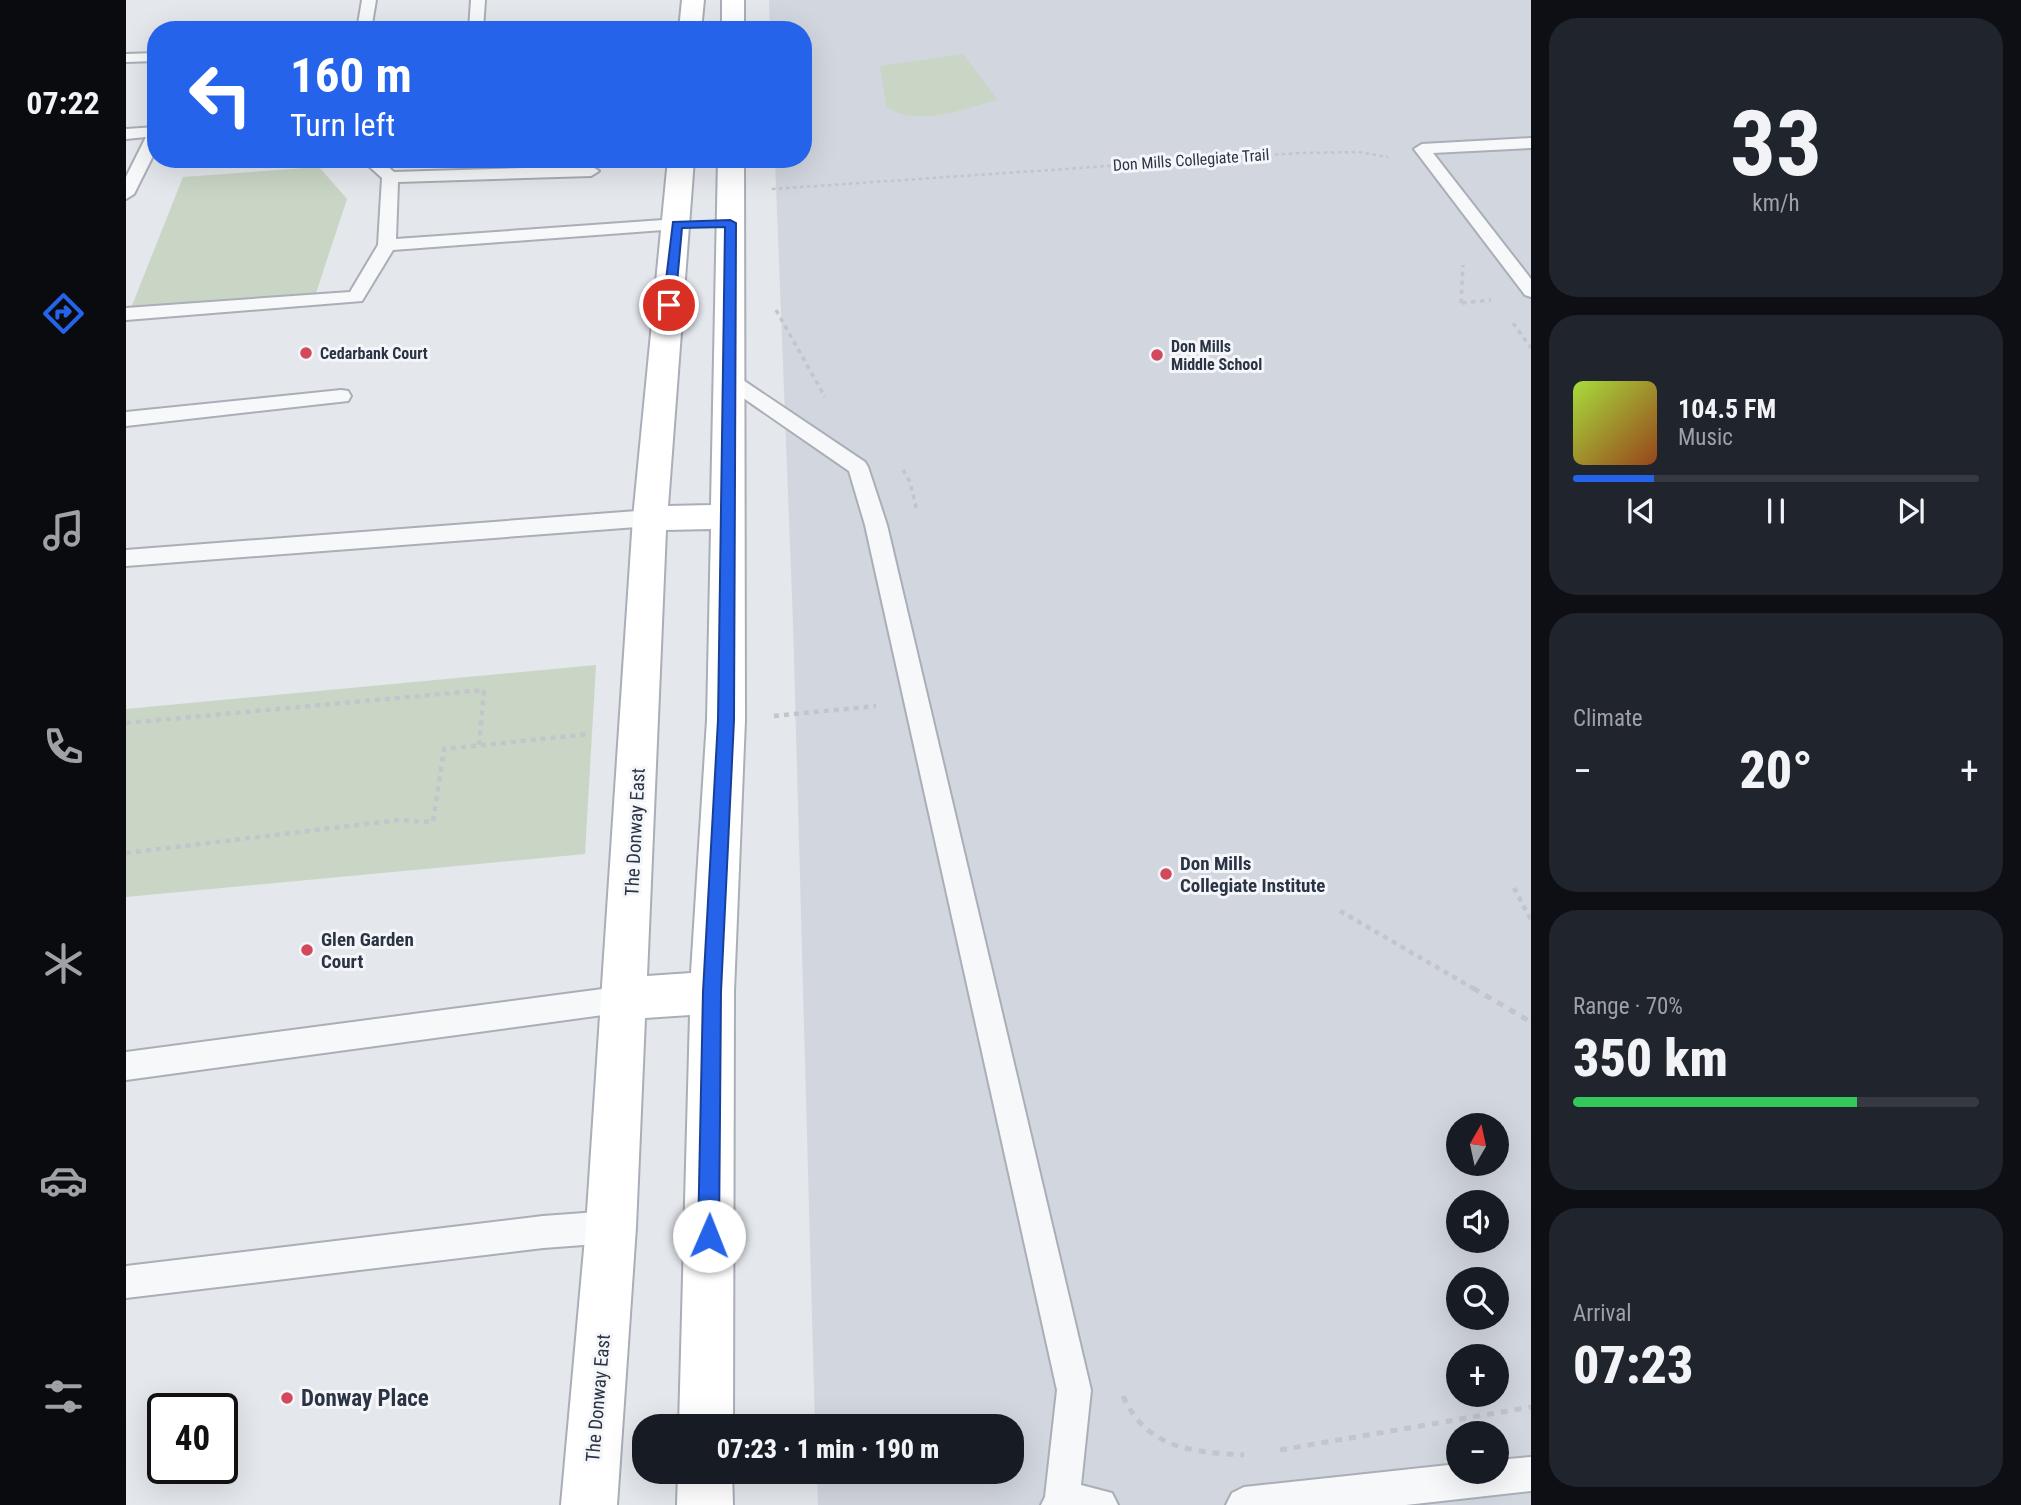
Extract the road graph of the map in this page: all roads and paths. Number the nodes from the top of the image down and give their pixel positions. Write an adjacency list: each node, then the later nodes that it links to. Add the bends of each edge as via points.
1 (369, 0): 5 (lane)
2 (478, 0): 6 (lane)
3 (692, 0): 7 (street)
4 (733, 0): 8 (street)
5 (366, 21)
6 (477, 21)
7 (691, 21)
8 (733, 21)
9 (147, 57): 10 (lane)
10 (126, 58)
11 (147, 133): 12 (lane)
12 (126, 134)
13 (1531, 143): 29 (lane, via 1422,149)
14 (147, 149): 24 (lane)
15 (1393, 160): 23 (path, Don Mills Collegiate Trail, via 1358,152 1314,152)
16 (380, 168): 21 (lane)
17 (466, 168): 22 (lane)
18 (680, 168): 26 (street, The Donway East)
19 (731, 168): 25 (street)
20 (592, 171): 22 (lane)
21 (390, 177): 22 (lane); 27 (lane)
22 (465, 177)
23 (769, 189)
24 (126, 194)
25 (730, 223): 26 (street); 35 (street)
26 (677, 225): 27 (lane); 41 (street, The Donway East)
27 (387, 246): 32 (lane, via 356,297)
28 (1463, 253): 30 (path, via 1461,303 1496,299)
29 (1528, 283)
30 (1489, 290)
31 (770, 299): 37 (path)
32 (126, 314)
33 (1510, 319): 34 (path)
34 (1531, 348)
35 (730, 380): 40 (street); 66 (lane, via 858,467 876,525 1074,1390)
36 (341, 396): 38 (lane)
37 (830, 405)
38 (126, 419)
39 (900, 464): 42 (path, via 910,482)
40 (728, 517): 41 (street); 53 (street, via 726,720)
41 (650, 518): 43 (lane); 54 (street, The Donway East)
42 (920, 522)
43 (126, 558)
44 (878, 706): 45 (path)
45 (766, 717)
46 (126, 723): 48 (path, via 484,690)
47 (595, 733): 48 (path)
48 (479, 745): 49 (path, via 444,749 433,822 399,820)
49 (126, 853)
50 (1514, 888): 52 (path)
51 (1340, 911): 55 (path)
52 (1531, 920)
53 (712, 992): 54 (street); 61 (street)
54 (625, 999): 56 (lane); 57 (street, The Donway East)
55 (1531, 1022)
56 (126, 1066)
57 (611, 1227): 58 (lane); 67 (street, The Donway East)
58 (126, 1282)
59 (1121, 1387): 63 (path, via 1130,1414 1162,1442)
60 (1531, 1407): 62 (path)
61 (706, 1414)
62 (1275, 1451)
63 (1252, 1454)
64 (1531, 1474): 70 (lane)
65 (705, 1484): 68 (street)
66 (1061, 1503): 69 (lane)
67 (589, 1505)
68 (705, 1505)
69 (1100, 1505)
70 (1244, 1505)

